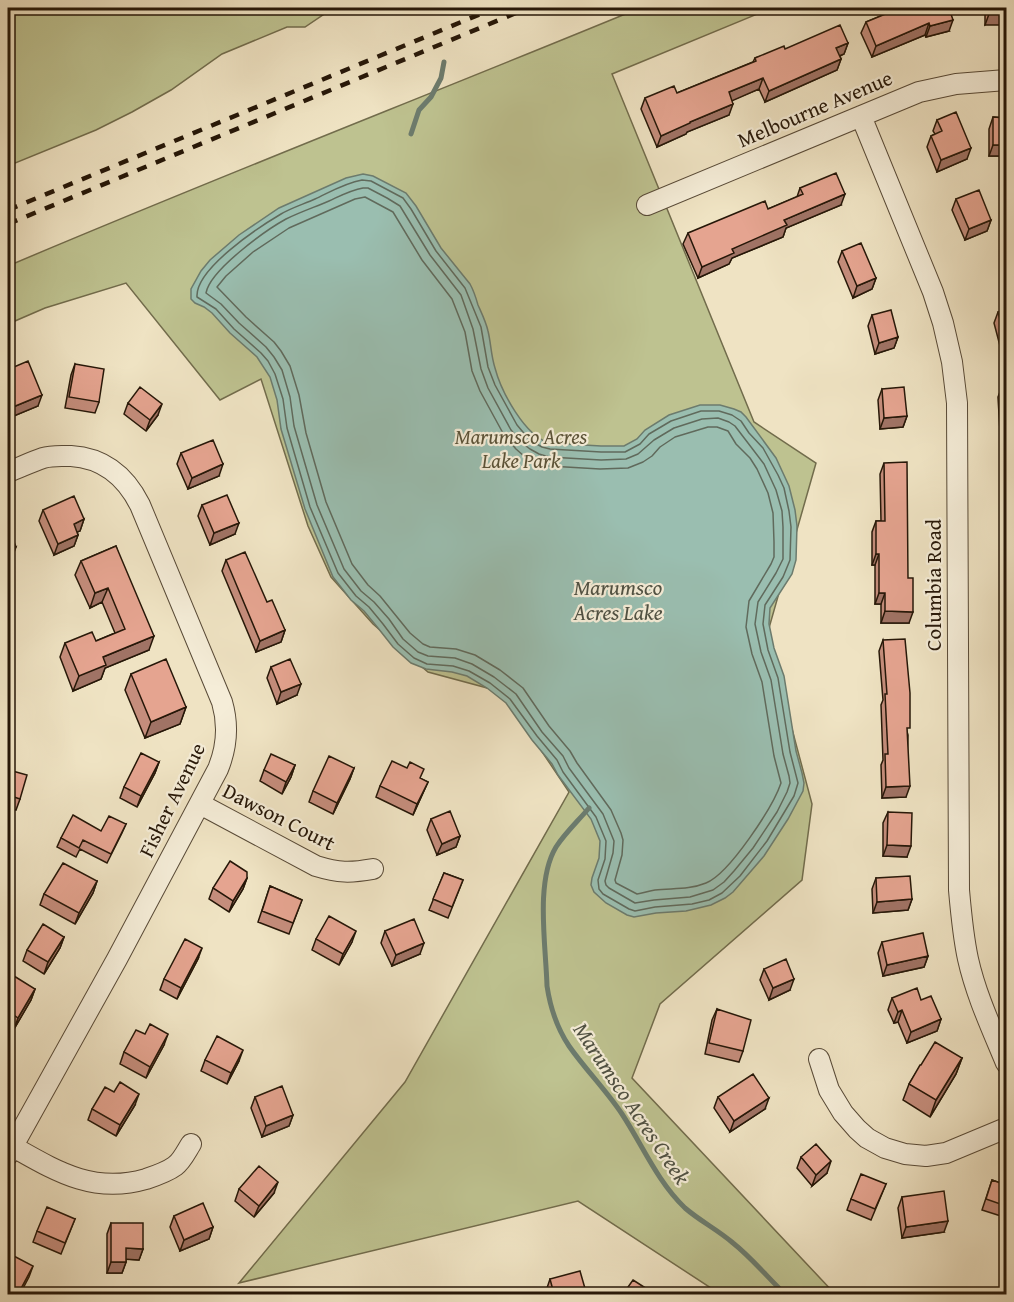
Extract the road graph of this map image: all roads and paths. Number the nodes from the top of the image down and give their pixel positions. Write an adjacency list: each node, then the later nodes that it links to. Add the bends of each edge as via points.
1 (1006, 80): 2 (street, Melbourne Avenue, via 919,92)
2 (861, 116): 3 (street, Melbourne Avenue); 8 (street, Columbia Road, via 933,292 952,362 957,403 962,930 979,998)
3 (647, 205)
4 (8, 472): 5 (street, Fisher Avenue, via 51,456 78,457 106,465 135,496 222,702 227,729 225,748)
5 (200, 804): 6 (street, Dawson Court, via 316,866 351,873); 11 (street, Fisher Avenue)
6 (373, 869)
7 (819, 1059): 9 (street, via 829,1090 843,1113 867,1138 885,1148 926,1156 946,1153)
8 (1006, 1063)
9 (1006, 1128)
10 (191, 1144): 11 (street, via 176,1165 135,1182 112,1184 68,1176)
11 (9, 1149)

